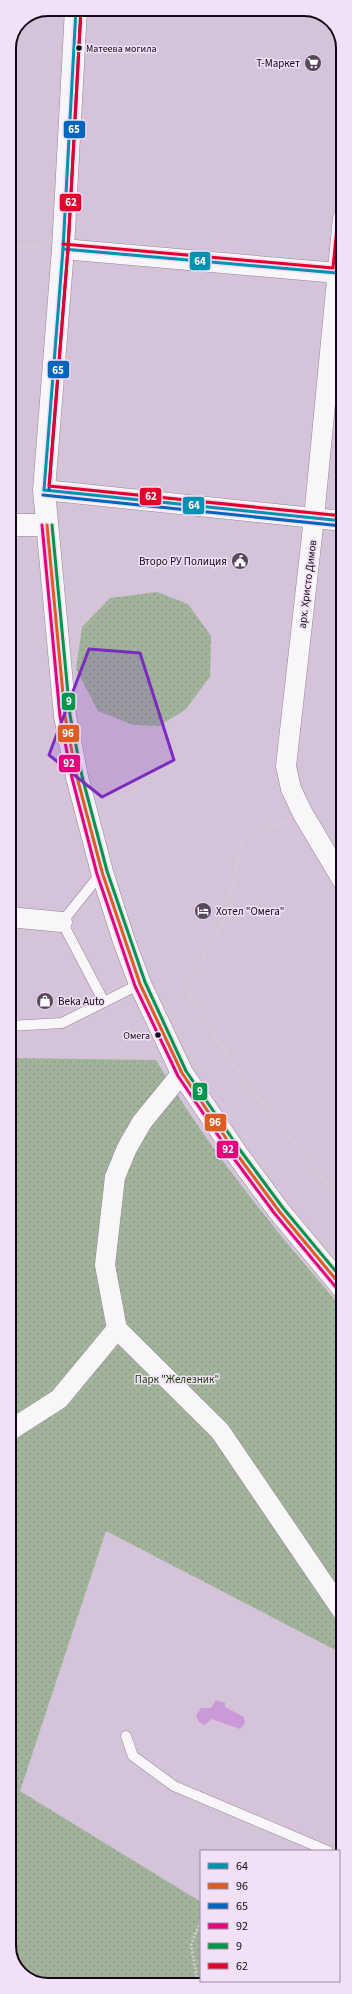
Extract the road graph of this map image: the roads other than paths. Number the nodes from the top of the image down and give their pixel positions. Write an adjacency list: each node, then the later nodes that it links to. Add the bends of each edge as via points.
1 (76, 16): 2 (street)
2 (63, 249): 3 (street); 5 (street)
3 (336, 273)
4 (336, 284): 6 (street, арх. Христо Димов)
5 (44, 490): 6 (street); 9 (street)
6 (314, 518): 7 (street); 10 (street, арх. Христо Димов, via 286,766 291,789 303,814)
7 (336, 520)
8 (16, 525): 9 (street)
9 (47, 526): 11 (street, via 65,716 77,777)
10 (336, 869)
11 (102, 872): 13 (lane); 14 (street)
12 (16, 918): 13 (street)
13 (62, 922): 15 (lane)
14 (140, 984): 15 (lane); 17 (street)
15 (104, 1002): 16 (lane, via 62,1023)
16 (16, 1026)
17 (182, 1074): 18 (street, via 266,1194); 19 (street, via 142,1122 127,1148 115,1177 105,1265)
18 (336, 1279)
19 (117, 1329): 20 (street, via 59,1398); 21 (street, via 220,1431)
20 (16, 1426)
21 (336, 1602)
22 (126, 1736): 23 (lane, via 133,1756 174,1786)
23 (326, 1850)

